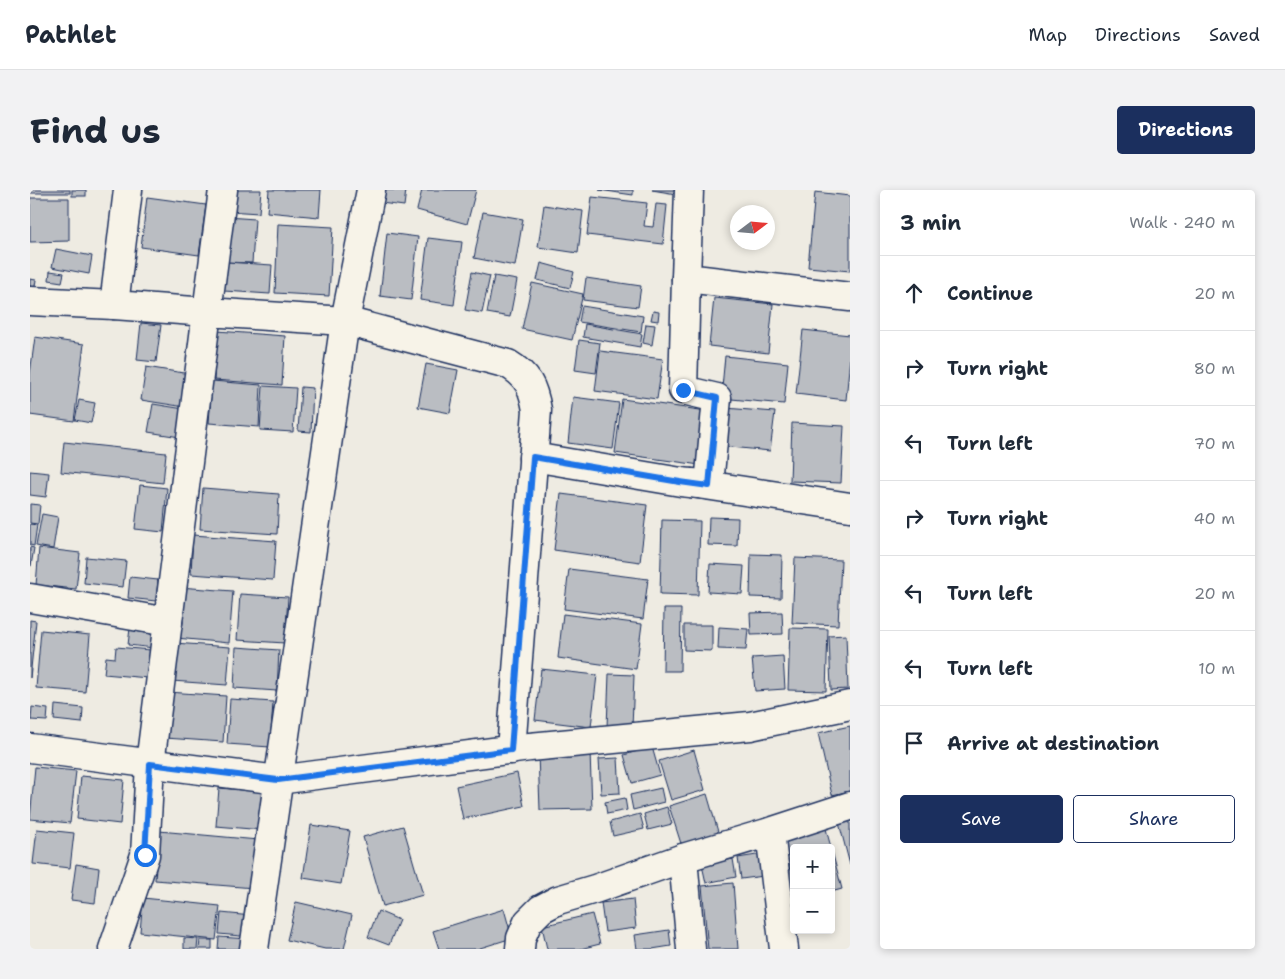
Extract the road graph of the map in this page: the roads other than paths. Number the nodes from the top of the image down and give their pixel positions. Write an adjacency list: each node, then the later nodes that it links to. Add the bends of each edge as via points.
1 (128, 190): 8 (street)
2 (222, 190): 9 (street)
3 (371, 190): 10 (street)
4 (690, 190): 5 (street)
5 (686, 278): 6 (street); 12 (street, via 683,390 717,398 709,486)
6 (850, 297)
7 (30, 301): 8 (street)
8 (114, 306): 9 (street)
9 (207, 312): 10 (street); 15 (street)
10 (345, 321): 11 (street, via 508,364 520,372 534,395 537,410); 20 (street)
11 (533, 457): 12 (street); 18 (street)
12 (680, 482): 13 (street)
13 (850, 507)
14 (30, 598): 15 (street)
15 (168, 622): 19 (street)
16 (850, 705): 18 (street, via 750,726)
17 (30, 748): 19 (street)
18 (511, 750): 20 (street)
19 (150, 764): 20 (street); 24 (street, via 145,855)
20 (278, 780): 25 (street)
21 (850, 806): 22 (street)
22 (770, 832): 23 (street); 28 (street)
23 (682, 858): 26 (street, via 558,900 541,909 528,922); 27 (street)
24 (113, 949)
25 (254, 949)
26 (520, 949)
27 (691, 949)
28 (784, 949)

